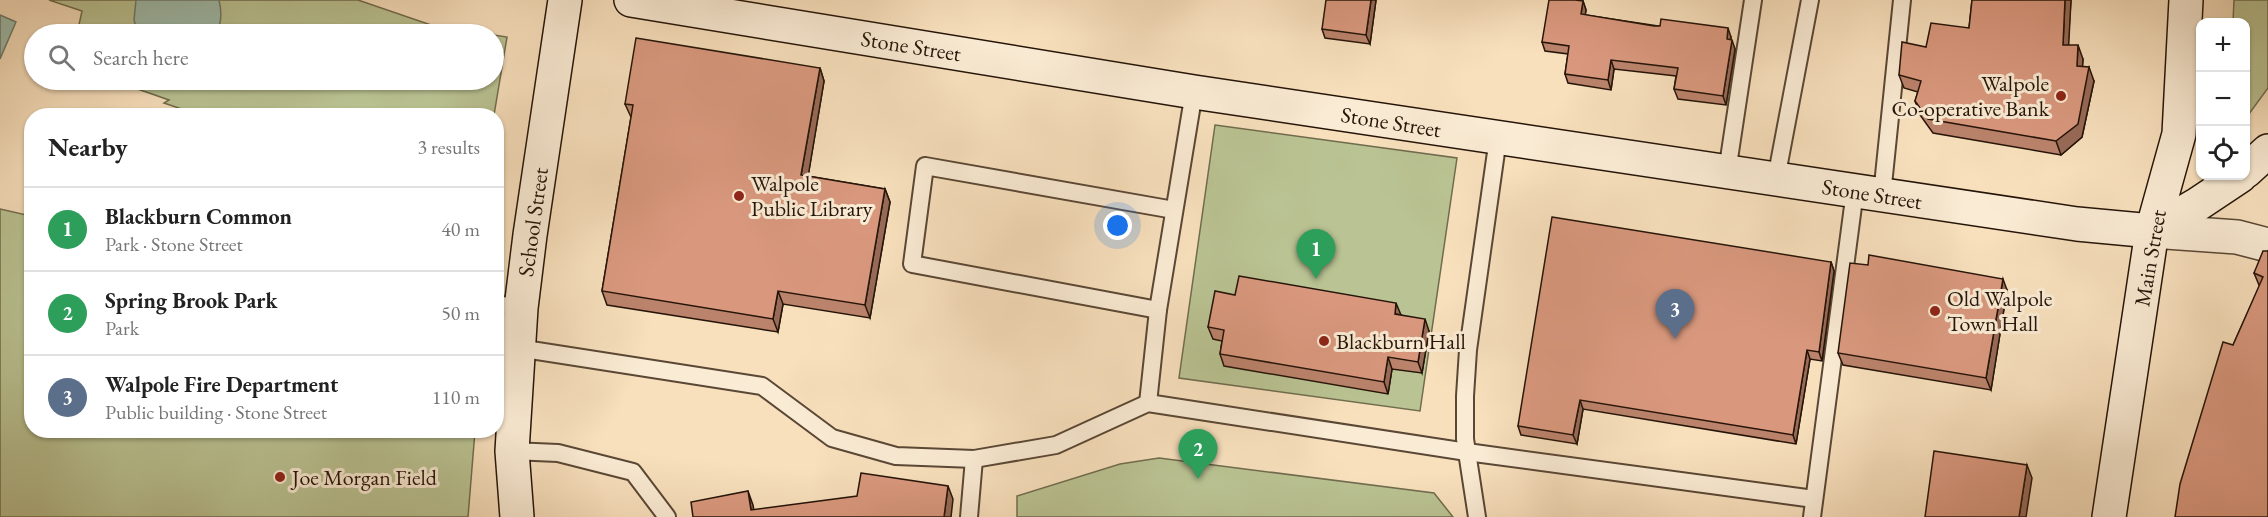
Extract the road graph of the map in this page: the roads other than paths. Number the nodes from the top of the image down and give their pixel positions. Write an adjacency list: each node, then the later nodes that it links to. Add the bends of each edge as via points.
1 (565, 0): 18 (street, School Street, via 530,235)
2 (632, 0): 7 (street, Stone Street)
3 (1753, 0): 11 (lane)
4 (1810, 0): 12 (lane)
5 (1902, 0): 14 (lane)
6 (2186, 0): 16 (street, Main Street, via 2179,134)
7 (1194, 92): 8 (street, Stone Street); 15 (lane)
8 (1498, 138): 11 (street, Stone Street); 23 (lane, via 1468,350)
9 (2268, 151): 10 (street)
10 (2250, 167)
11 (1726, 172): 12 (street, Stone Street)
12 (1776, 179): 14 (street, Stone Street)
13 (2234, 180): 16 (street)
14 (1868, 193): 16 (street, Stone Street, via 2077,224); 25 (lane)
15 (1174, 210): 19 (lane); 19 (lane, via 925,166 912,264)
16 (2152, 231): 17 (street, Stone Street, via 2237,237); 31 (street, Main Street)
17 (2268, 245)
18 (509, 306): 20 (street, School Street)
19 (1158, 310): 21 (lane)
20 (518, 348): 22 (street, School Street); 24 (lane, via 762,386 832,438 896,456)
21 (1148, 403): 23 (lane); 24 (lane, via 1056,445)
22 (512, 451): 26 (street, School Street); 27 (lane, via 558,453 633,472)
23 (1467, 452): 25 (lane); 29 (lane)
24 (974, 459): 28 (lane)
25 (1814, 500): 30 (lane)
26 (517, 517)
27 (667, 517)
28 (969, 517)
29 (1477, 517)
30 (1812, 517)
31 (2109, 517)

